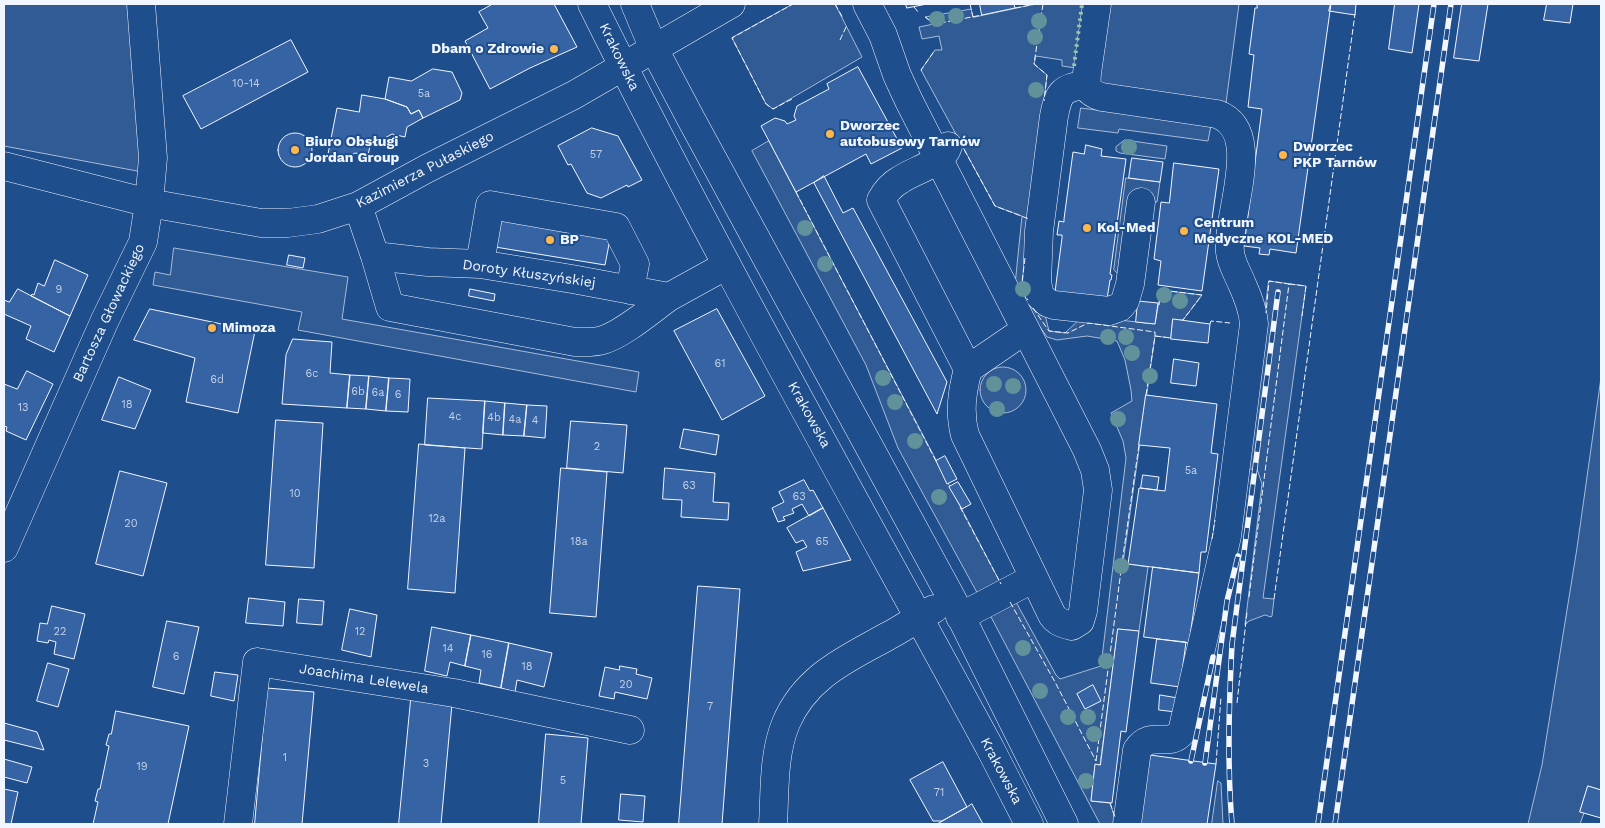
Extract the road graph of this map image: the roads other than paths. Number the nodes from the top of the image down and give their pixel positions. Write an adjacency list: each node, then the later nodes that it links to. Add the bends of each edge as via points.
1 (141, 4): 13 (street, Bartosza Głowackiego, via 154,158)
2 (592, 4): 8 (street, Krakowska)
3 (635, 4): 7 (street)
4 (731, 4): 7 (street, Kazimierza Pułaskiego)
5 (867, 4): 10 (street)
6 (1097, 4): 9 (street)
7 (653, 48): 8 (street, Kazimierza Pułaskiego); 24 (street)
8 (623, 66): 14 (street, Kazimierza Pułaskiego, via 574,95); 17 (street, Krakowska)
9 (1086, 84): 12 (street, via 1067,88 1056,105 1039,231 1038,290 1043,300 1054,305 1110,311 1120,306 1128,294); 31 (street, via 1087,90 1096,96 1210,112 1231,122 1237,131 1241,151 1230,253 1252,307 1254,324 1227,536 1182,732 1172,739 1142,742 1137,750)
10 (938, 159): 20 (street); 21 (street, via 900,179 880,200)
11 (4, 166): 13 (street, Kazimierza Pułaskiego)
12 (1141, 202)
13 (149, 204): 14 (street, Kazimierza Pułaskiego, via 261,223 318,218); 22 (street, Bartosza Głowackiego, via 143,242)
14 (358, 206): 15 (street)
15 (375, 256): 16 (street, Doroty Kłuszyńskiej); 19 (street, via 390,307 575,342 602,341 614,336)
16 (480, 264): 18 (street, Doroty Kłuszyńskiej); 18 (street, via 490,205 616,226 635,264)
17 (727, 265): 19 (street); 25 (street, Krakowska)
18 (630, 290): 19 (street, Doroty Kłuszyńskiej)
19 (669, 297)
20 (1025, 330): 21 (street); 23 (street, via 1087,450 1098,490 1080,621 1072,626 1056,620)
21 (968, 369): 23 (street, via 961,398 961,423)
22 (4, 548)
23 (1034, 578): 24 (street)
24 (956, 608): 25 (street); 30 (street)
25 (918, 617): 28 (street, via 826,671 809,686 786,723 777,762); 29 (street, Krakowska)
26 (630, 730): 27 (street, Joachima Lelewela, via 454,693 257,662)
27 (238, 824)
28 (773, 824)
29 (1029, 824)
30 (1064, 824)
31 (1127, 824)

